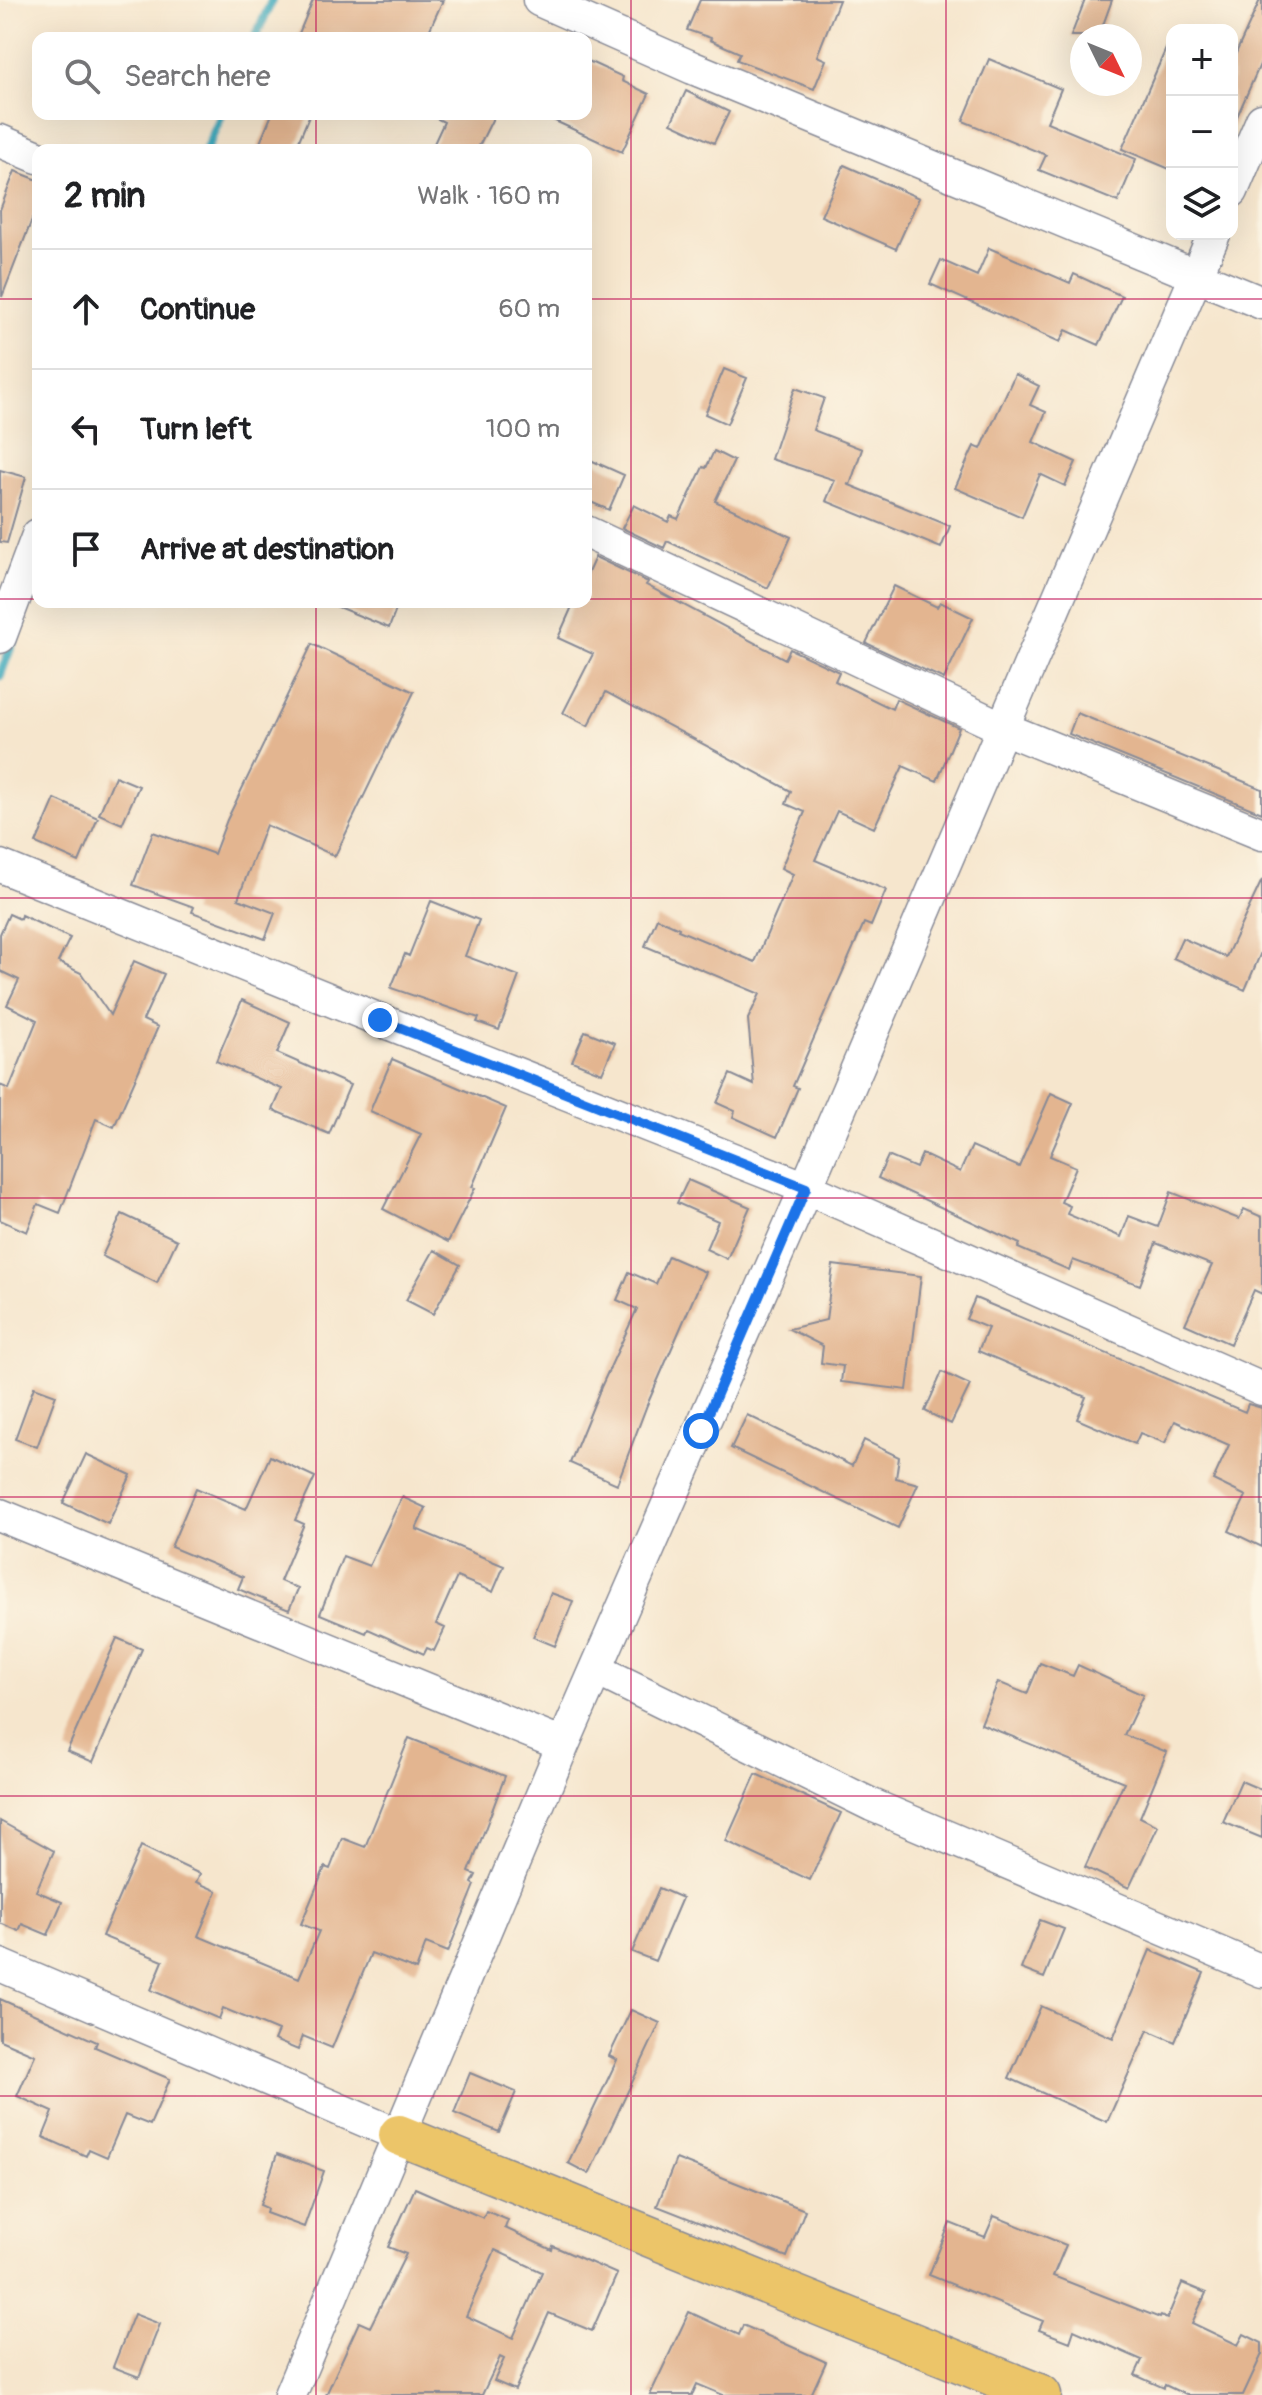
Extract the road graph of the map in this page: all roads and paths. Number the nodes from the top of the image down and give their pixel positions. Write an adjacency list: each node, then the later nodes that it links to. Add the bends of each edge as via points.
1 (539, 0): 7 (street)
2 (1262, 120): 5 (street)
3 (0, 141): 4 (street)
4 (32, 154)
5 (1238, 177)
6 (1211, 240): 7 (street)
7 (1196, 276): 8 (street); 12 (street)
8 (1262, 303)
9 (592, 535): 12 (street)
10 (32, 551): 11 (street)
11 (0, 637)
12 (1003, 728): 13 (street); 15 (street)
13 (1262, 834)
14 (0, 866): 15 (street)
15 (806, 1188): 16 (street); 18 (street)
16 (1262, 1389)
17 (0, 1515): 19 (street)
18 (597, 1670): 19 (street); 21 (street, via 872,1805)
19 (563, 1745): 22 (street)
20 (0, 1965): 22 (street)
21 (1262, 1971)
22 (399, 2135): 23 (street); 24 (main road)
23 (290, 2395)
24 (1041, 2395)

